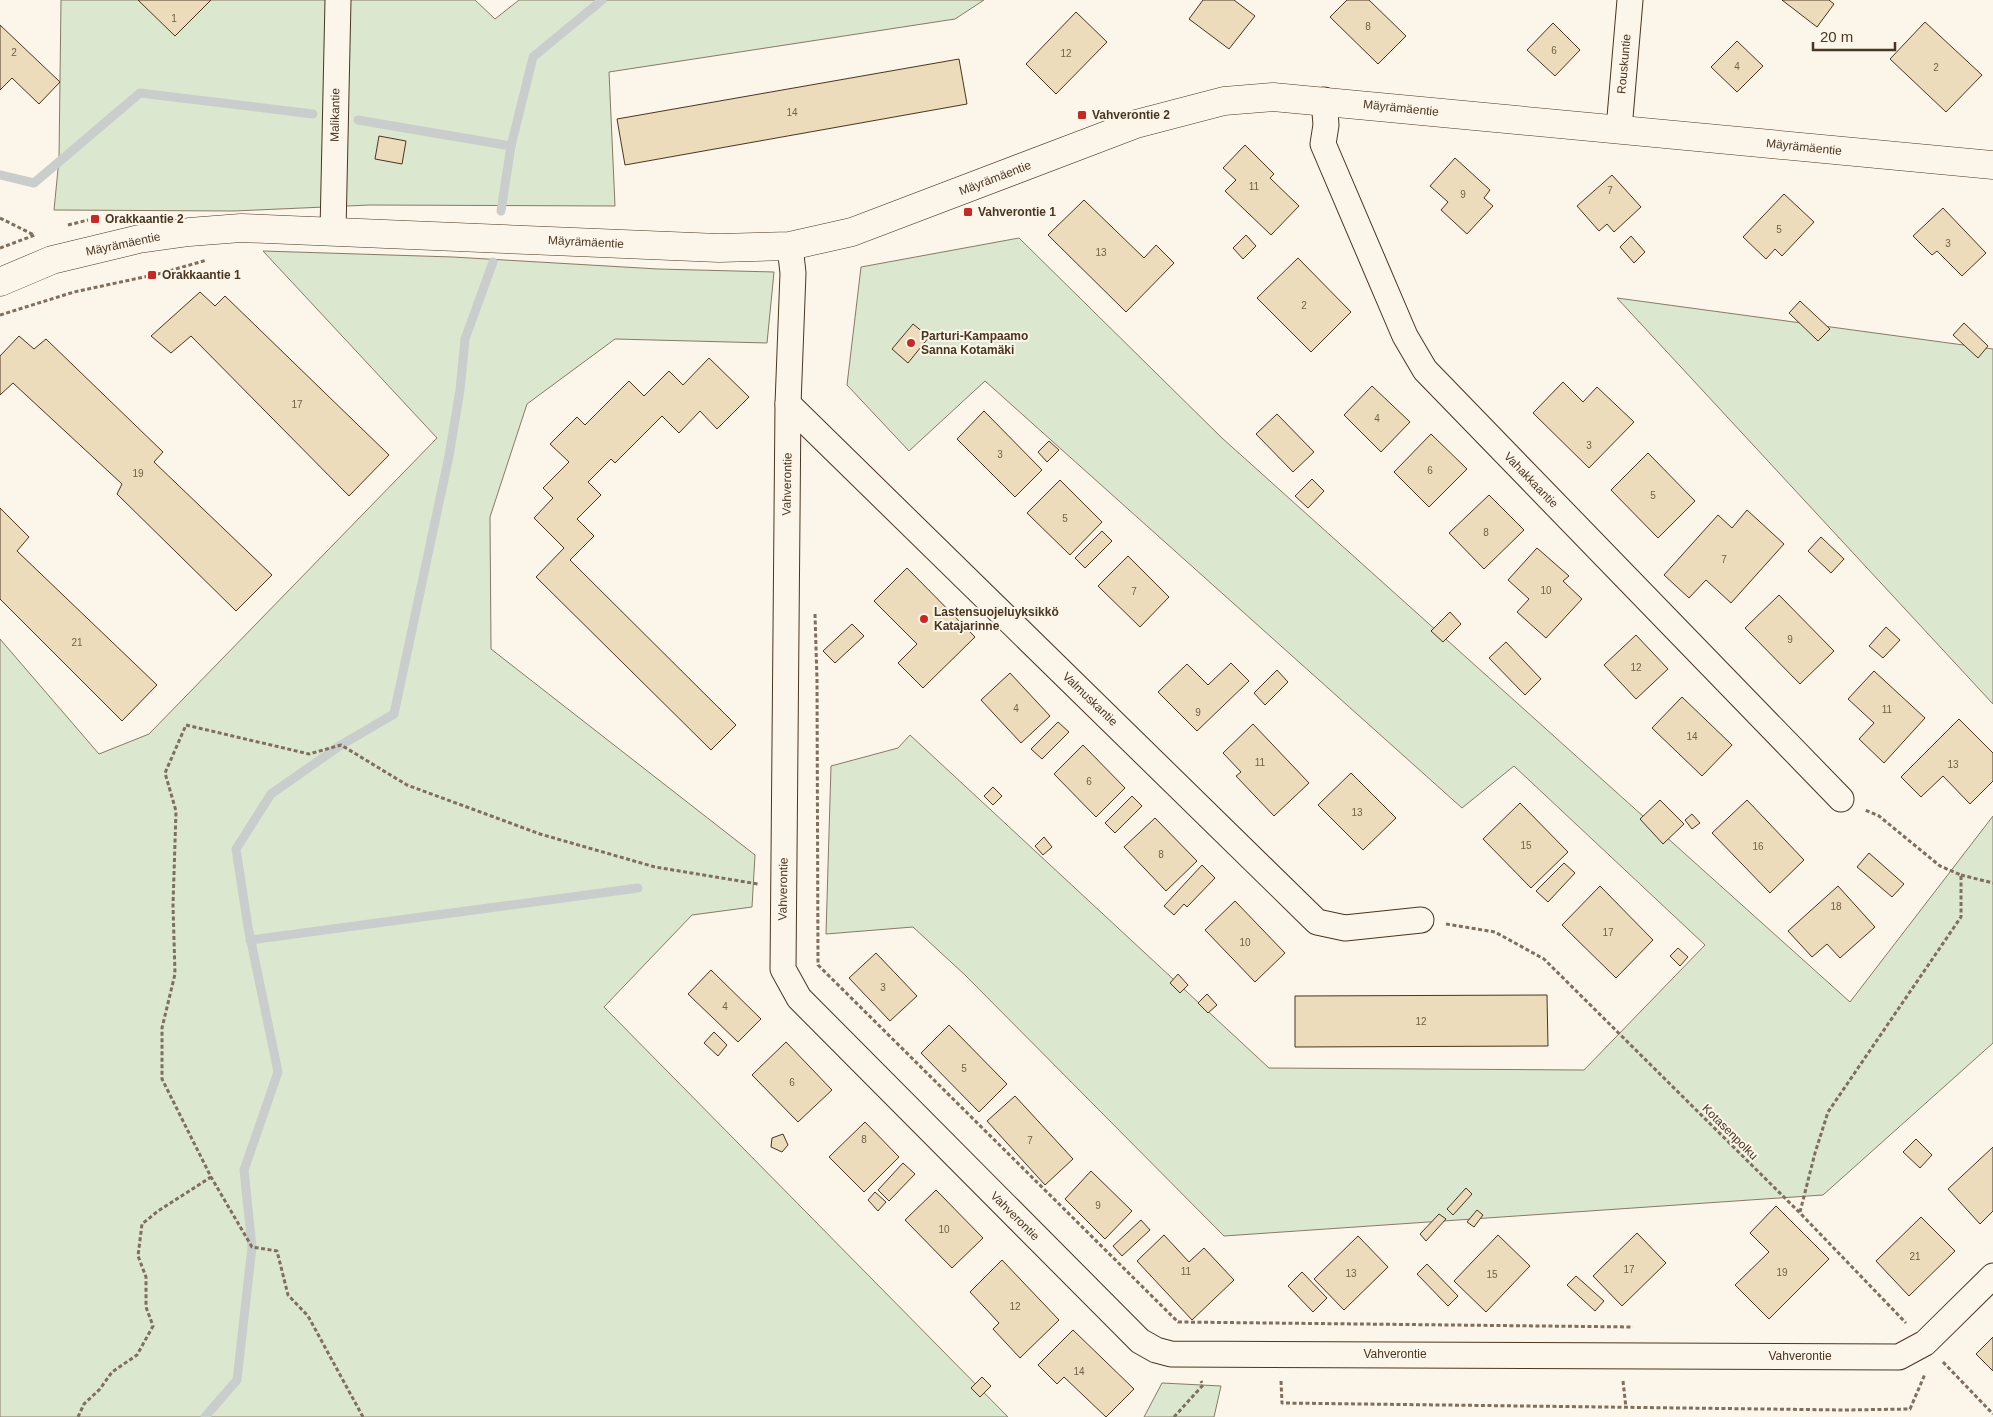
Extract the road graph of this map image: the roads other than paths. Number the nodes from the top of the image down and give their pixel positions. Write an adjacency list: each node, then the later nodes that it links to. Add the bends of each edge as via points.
1 (338, 0): 6 (street, Malikantie)
2 (1630, 0): 4 (street, Rouskuntie)
3 (1324, 100): 4 (street, Mäyrämäentie); 7 (street, Mäyrämäentie, via 1273,97 1224,101 1136,124 852,232); 10 (street, Vahakkaantie, via 1326,125 1323,144 1405,336 1425,370)
4 (1619, 129): 5 (street, Mäyrämäentie)
5 (1993, 165)
6 (333, 231): 7 (street, Mäyrämäentie, via 719,248); 8 (street, Mäyrämäentie, via 241,228 139,239 52,260)
7 (790, 246): 9 (street, Vahverontie, via 793,273)
8 (0, 282)
9 (788, 404): 11 (street, Valmuskantie, via 1318,922 1345,928); 12 (street, Vahverontie, via 783,969 799,998 1140,1341 1172,1354 1899,1357 1930,1348)
10 (1841, 799)
11 (1421, 920)
12 (1993, 1276)

